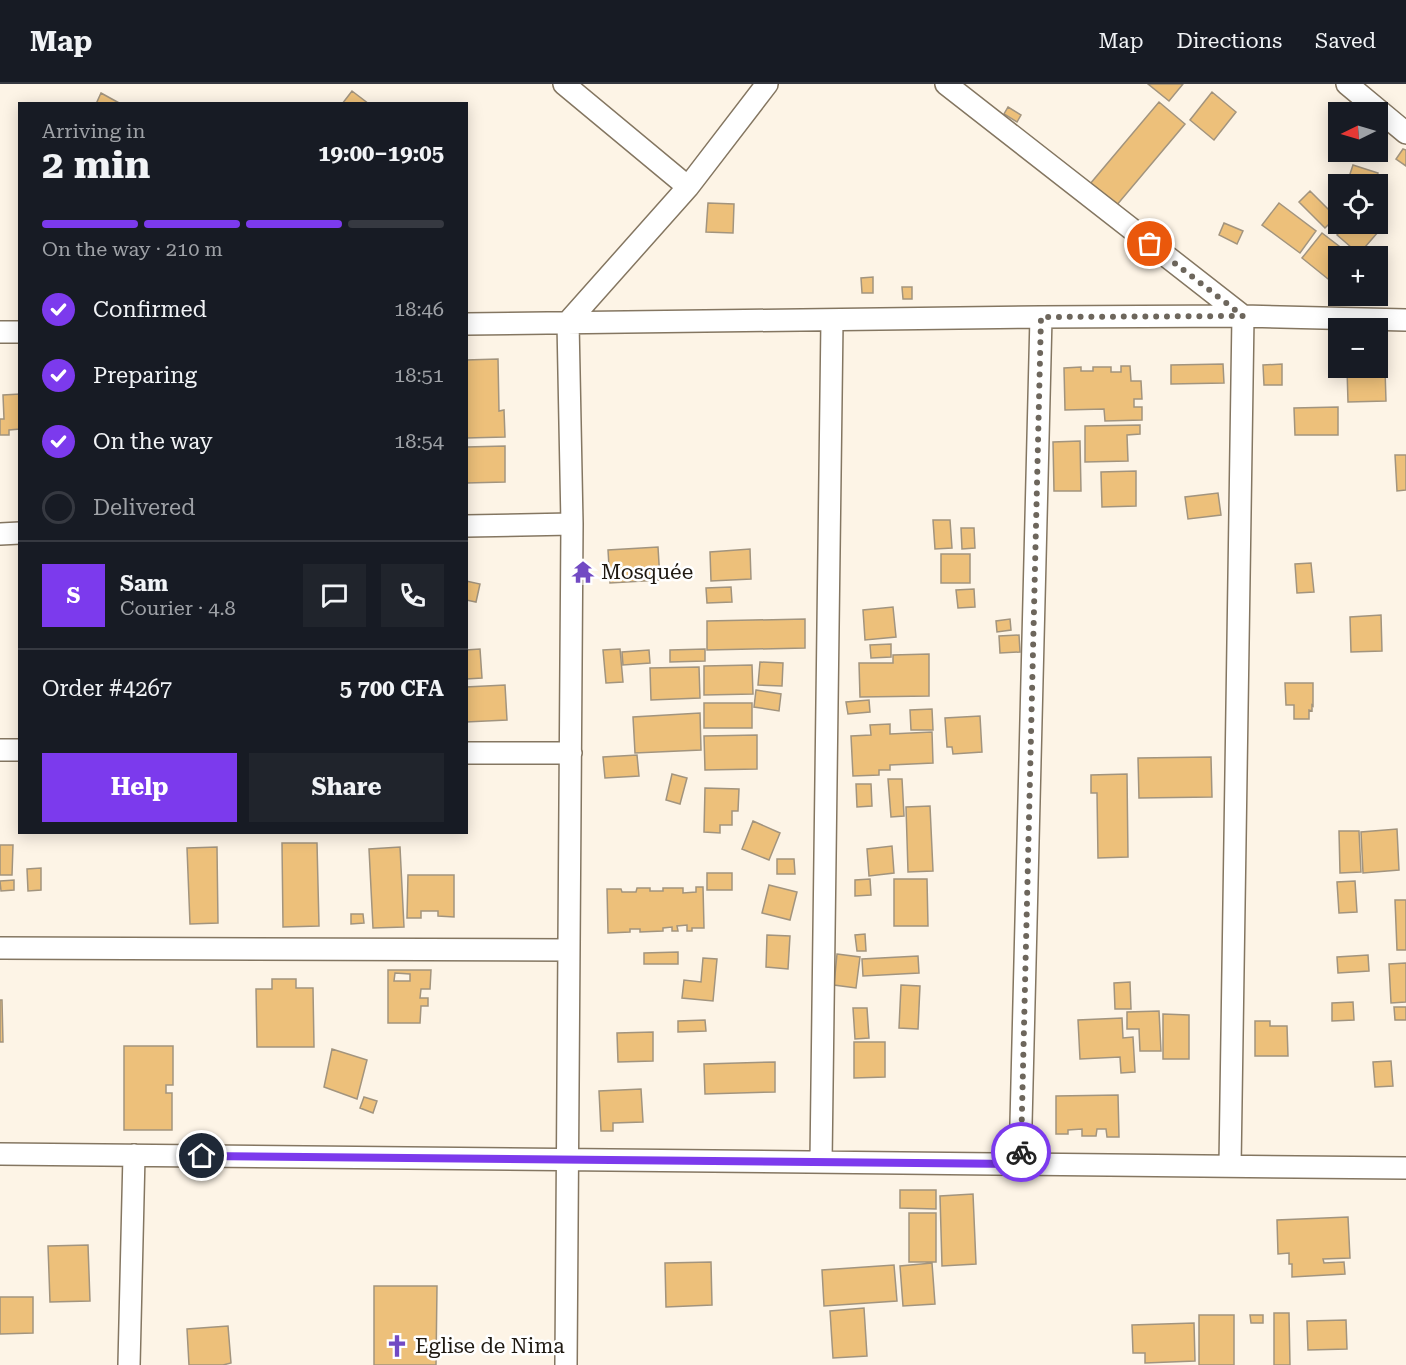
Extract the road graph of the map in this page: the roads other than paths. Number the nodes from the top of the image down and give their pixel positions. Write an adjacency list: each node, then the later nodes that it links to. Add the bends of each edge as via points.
1 (564, 84): 6 (street)
2 (767, 84): 6 (street)
3 (946, 84): 7 (street)
4 (1347, 84): 5 (street)
5 (1406, 133)
6 (688, 187): 11 (street)
7 (1243, 316): 8 (street); 9 (street); 30 (street)
8 (1041, 317): 10 (street); 29 (street)
9 (1406, 320)
10 (832, 321): 11 (street); 28 (street)
11 (568, 322): 12 (street); 15 (street)
12 (468, 324)
13 (0, 332): 14 (street)
14 (18, 332)
15 (572, 524): 16 (street); 22 (street)
16 (468, 526)
17 (18, 533): 18 (street)
18 (0, 534)
19 (0, 750): 20 (street)
20 (18, 750)
21 (468, 753): 22 (street)
22 (571, 753): 24 (street)
23 (0, 948): 24 (street)
24 (569, 950): 27 (street)
25 (0, 1154): 26 (street)
26 (134, 1155): 27 (street); 32 (street)
27 (567, 1160): 28 (street); 33 (street)
28 (820, 1162): 29 (street)
29 (1020, 1164): 30 (street)
30 (1230, 1167): 31 (street)
31 (1406, 1168)
32 (129, 1365)
33 (566, 1365)

